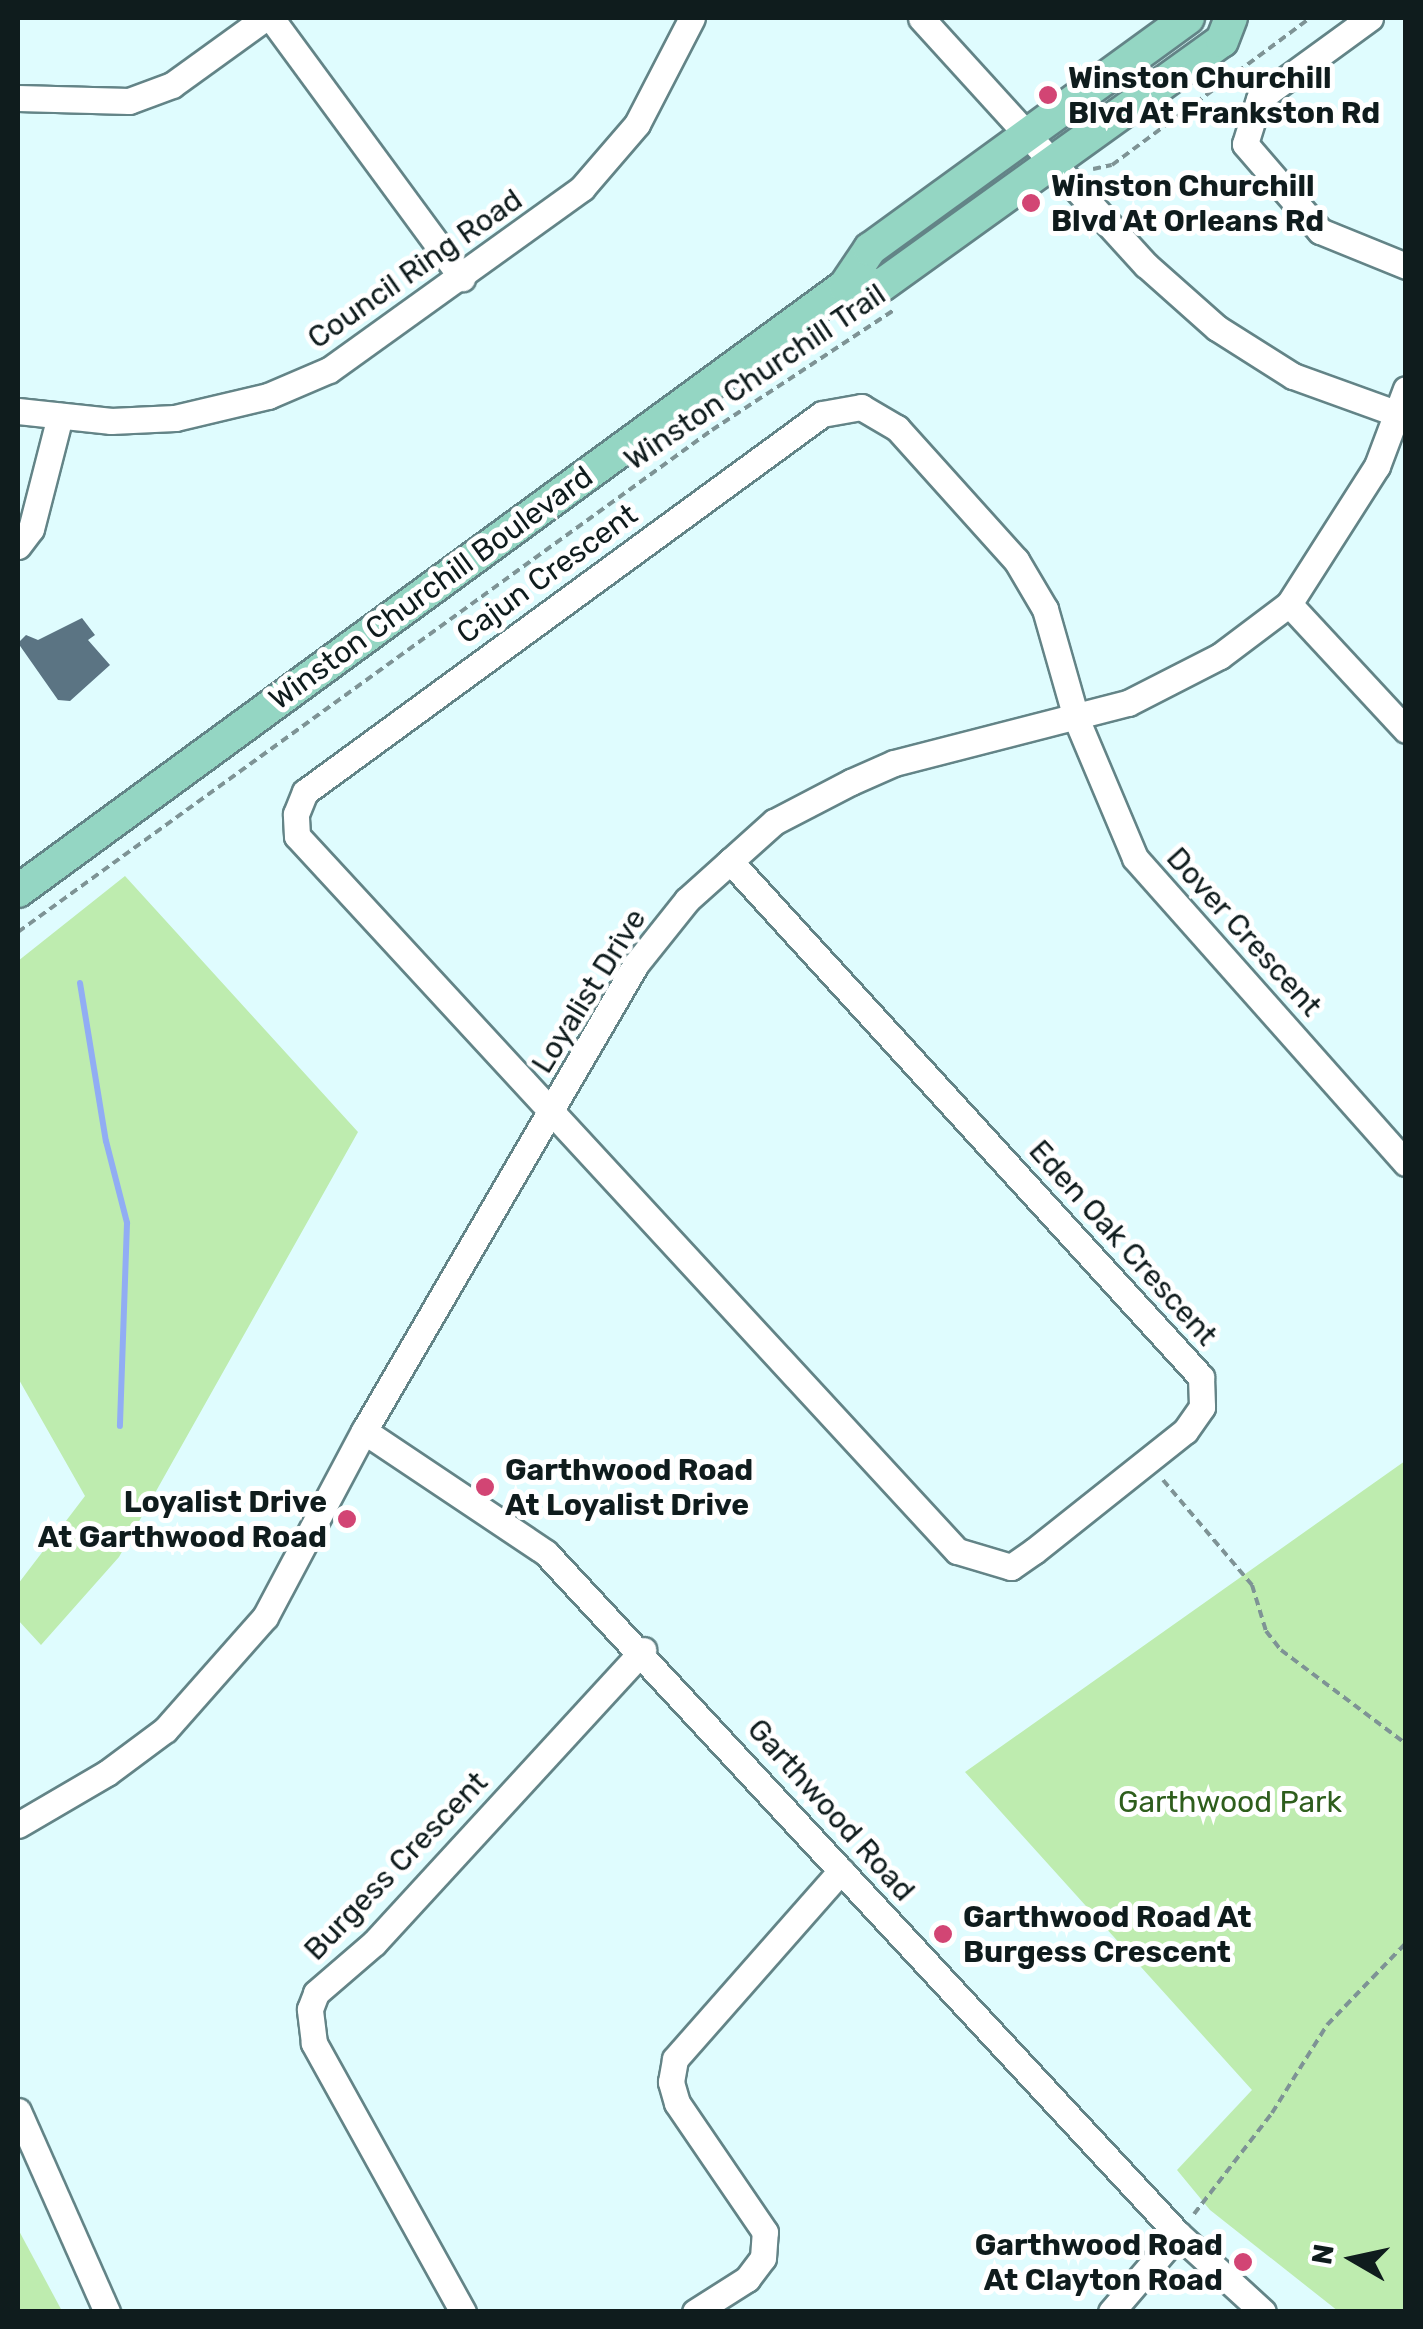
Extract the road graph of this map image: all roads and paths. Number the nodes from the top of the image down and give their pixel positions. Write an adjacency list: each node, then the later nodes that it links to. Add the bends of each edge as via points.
1 (268, 18): 8 (street, via 172,85 130,101 88,105); 13 (street)
2 (692, 18): 13 (street, Council Ring Road, via 660,88 611,157 550,215)
3 (920, 18): 9 (street)
4 (1188, 18): 9 (main road, Winston Churchill Boulevard)
5 (1231, 18): 10 (main road, Winston Churchill Boulevard, via 1222,41)
6 (1310, 18): 11 (path, via 1112,166)
7 (1370, 18): 12 (street, via 1259,98 1245,144 1320,231)
8 (18, 98)
9 (1027, 134): 10 (street); 14 (main road, Winston Churchill Boulevard, via 870,249)
10 (1054, 164): 14 (main road, Winston Churchill Boulevard, via 882,285); 19 (street, via 1146,265 1217,328 1293,376)
11 (1096, 167)
12 (1406, 266)
13 (462, 278): 18 (street, Council Ring Road, via 357,354 268,396 159,419)
14 (845, 286): 25 (main road, Winston Churchill Boulevard)
15 (908, 301): 26 (path, Winston Churchill Trail, via 712,430)
16 (1406, 389): 19 (street, Loyalist Drive)
17 (18, 411): 18 (street, Council Ring Road)
18 (60, 416): 20 (street, via 30,530)
19 (1400, 416): 21 (street, Loyalist Drive)
20 (18, 546)
21 (1289, 604): 22 (street, Loyalist Drive, via 1182,679); 23 (street)
22 (1076, 718): 24 (street, Loyalist Drive, via 894,762 774,822); 27 (street, Cajun Crescent, via 1045,609 1016,560 897,428 861,407 822,414 306,792 296,814 297,836); 28 (street, Dover Crescent, via 1134,858)
23 (1406, 730)
24 (730, 861): 27 (street, Loyalist Drive, via 687,900 636,964); 30 (street, Eden Oak Crescent, via 1201,1377 1202,1407)
25 (18, 891)
26 (18, 932)
27 (554, 1110): 29 (street, Loyalist Drive); 30 (street, Eden Oak Crescent, via 957,1551 1011,1567)
28 (1406, 1164)
29 (364, 1431): 31 (street, Garthwood Road, via 546,1553); 33 (street, Loyalist Drive, via 264,1617 218,1672 165,1730)
30 (1147, 1461): 32 (path, via 1252,1585 1266,1631 1281,1650)
31 (643, 1650): 34 (street, Garthwood Road); 39 (street, Burgess Crescent, via 374,1944 316,1993 310,2009 314,2043)
32 (1406, 1744)
33 (18, 1825)
34 (841, 1871): 37 (street, Garthwood Road); 40 (street, via 675,2059 671,2082 677,2103 765,2232 764,2258)
35 (1406, 1943): 37 (path, via 1327,2025 1272,2113)
36 (18, 2110): 38 (street)
37 (1178, 2234): 41 (street); 42 (street, Garthwood Road)
38 (107, 2312)
39 (463, 2312)
40 (695, 2312)
41 (1111, 2312)
42 (1263, 2312)

